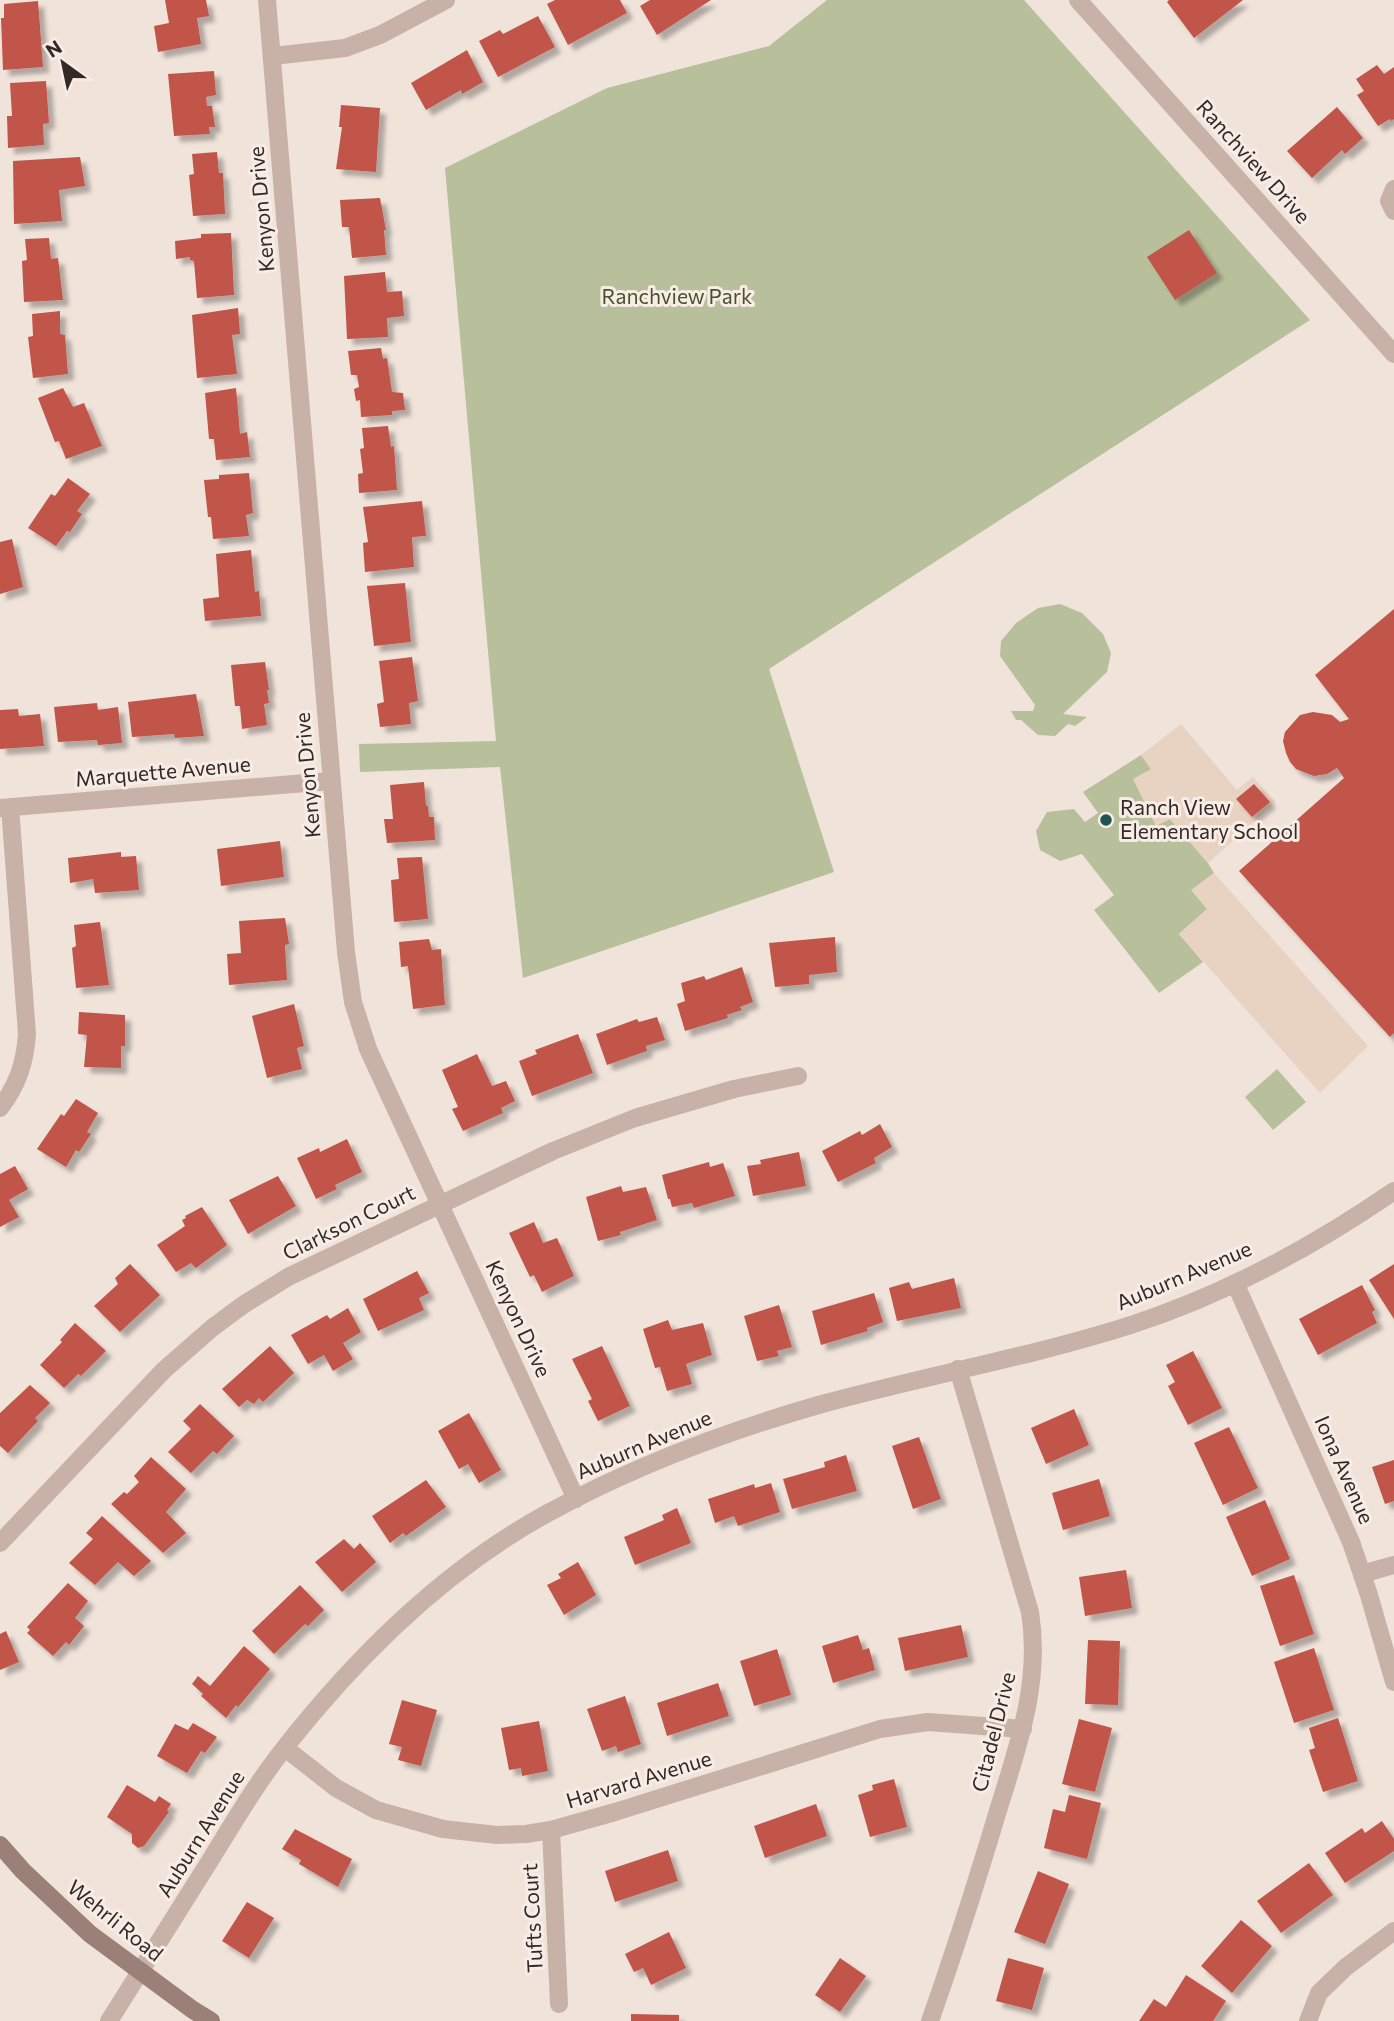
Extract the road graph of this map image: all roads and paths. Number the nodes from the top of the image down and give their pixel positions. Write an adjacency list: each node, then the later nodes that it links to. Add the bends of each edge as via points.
1 (267, 0): 4 (street, Kenyon Drive)
2 (446, 0): 4 (street, via 345,48)
3 (1082, 1): 7 (street, Ranchview Drive)
4 (273, 56): 8 (street, Kenyon Drive)
5 (1394, 190): 6 (street, via 1389,201)
6 (1394, 211)
7 (1394, 354)
8 (330, 781): 9 (street, Marquette Avenue); 13 (street, Kenyon Drive, via 353,1002 368,1049)
9 (5, 807): 11 (street, via 27,1034 19,1079)
10 (799, 1076): 13 (street, Clarkson Court, via 734,1088 635,1118)
11 (0, 1108)
12 (1394, 1191): 14 (street, Auburn Avenue, via 1293,1254)
13 (439, 1205): 16 (street, Kenyon Drive); 17 (street, Clarkson Court, via 288,1277 212,1328 164,1370)
14 (1235, 1283): 15 (street, Auburn Avenue, via 1133,1324); 19 (street, Iona Avenue)
15 (958, 1369): 16 (street, Auburn Avenue, via 747,1427 640,1468); 21 (street, Citadel Drive, via 1034,1632 1034,1675)
16 (576, 1499): 22 (street, Auburn Avenue, via 514,1534 422,1603 332,1689)
17 (0, 1543)
18 (1394, 1565): 19 (street)
19 (1362, 1574): 20 (street, Iona Avenue)
20 (1394, 1682)
21 (1023, 1729): 23 (street, Harvard Avenue, via 928,1722 880,1730); 30 (street, Citadel Drive)
22 (285, 1748): 23 (street, Harvard Avenue, via 336,1788 406,1820 497,1835); 26 (street, Auburn Avenue)
23 (551, 1830): 27 (street, Tufts Court)
24 (0, 1845): 26 (street, Wehrli Road, via 90,1934)
25 (1394, 1930): 31 (street, via 1319,1993)
26 (140, 1972): 28 (street, Auburn Avenue); 29 (street, Wehrli Road)
27 (559, 2004)
28 (109, 2021)
29 (211, 2021)
30 (930, 2021)
31 (1308, 2021)

